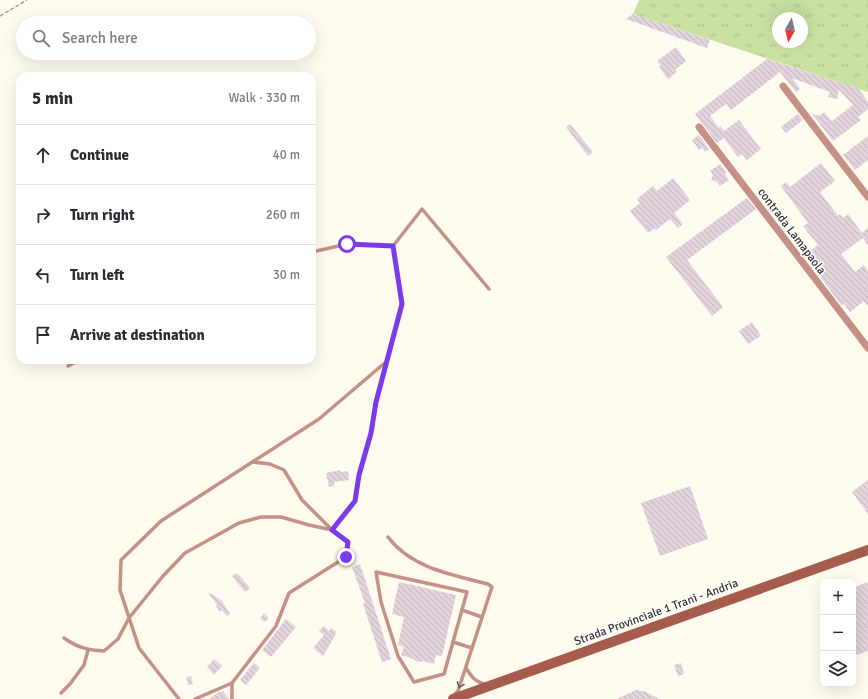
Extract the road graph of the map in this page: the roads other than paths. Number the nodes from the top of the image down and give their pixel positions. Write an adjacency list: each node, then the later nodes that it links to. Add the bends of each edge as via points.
1 (783, 86): 3 (street)
2 (699, 127): 7 (street, contrada Lamapaola)
3 (868, 198)
4 (393, 246): 5 (lane, via 347,244); 6 (lane, via 422,209); 8 (lane, via 402,304)
5 (316, 251)
6 (489, 289)
7 (868, 348)
8 (387, 361): 11 (lane, via 319,419); 12 (lane, via 355,501)
9 (72, 364): 10 (lane)
10 (68, 366)
11 (253, 462): 12 (lane, via 270,464 284,470 302,500); 17 (lane, via 161,521 121,560 120,590)
12 (332, 530): 17 (lane, via 281,517 261,516 239,523 185,553); 23 (lane, via 348,542 346,557 289,593 276,626)
13 (388, 537): 16 (lane, via 404,555 418,563 492,587)
14 (868, 550): 24 (main road, Strada Provinciale 1 Trani - Andria)
15 (462, 610): 16 (lane); 19 (lane); 19 (lane, via 467,592 376,572 381,602 398,656 414,682 444,674)
16 (482, 617): 20 (lane)
17 (129, 618): 21 (lane, via 118,639 104,651); 26 (lane, via 138,648)
18 (64, 638): 21 (lane)
19 (453, 642): 20 (lane)
20 (472, 648): 22 (lane)
21 (88, 650): 25 (lane, via 84,664)
22 (466, 668): 24 (lane, via 472,678 482,684); 29 (lane, one-way to 29, via 458,691)
23 (232, 683): 27 (lane); 28 (lane)
24 (496, 684): 30 (main road, Strada Provinciale 1 Trani - Andria)
25 (61, 693)
26 (179, 699)
27 (194, 699)
28 (232, 699)
29 (449, 699)
30 (453, 699)

